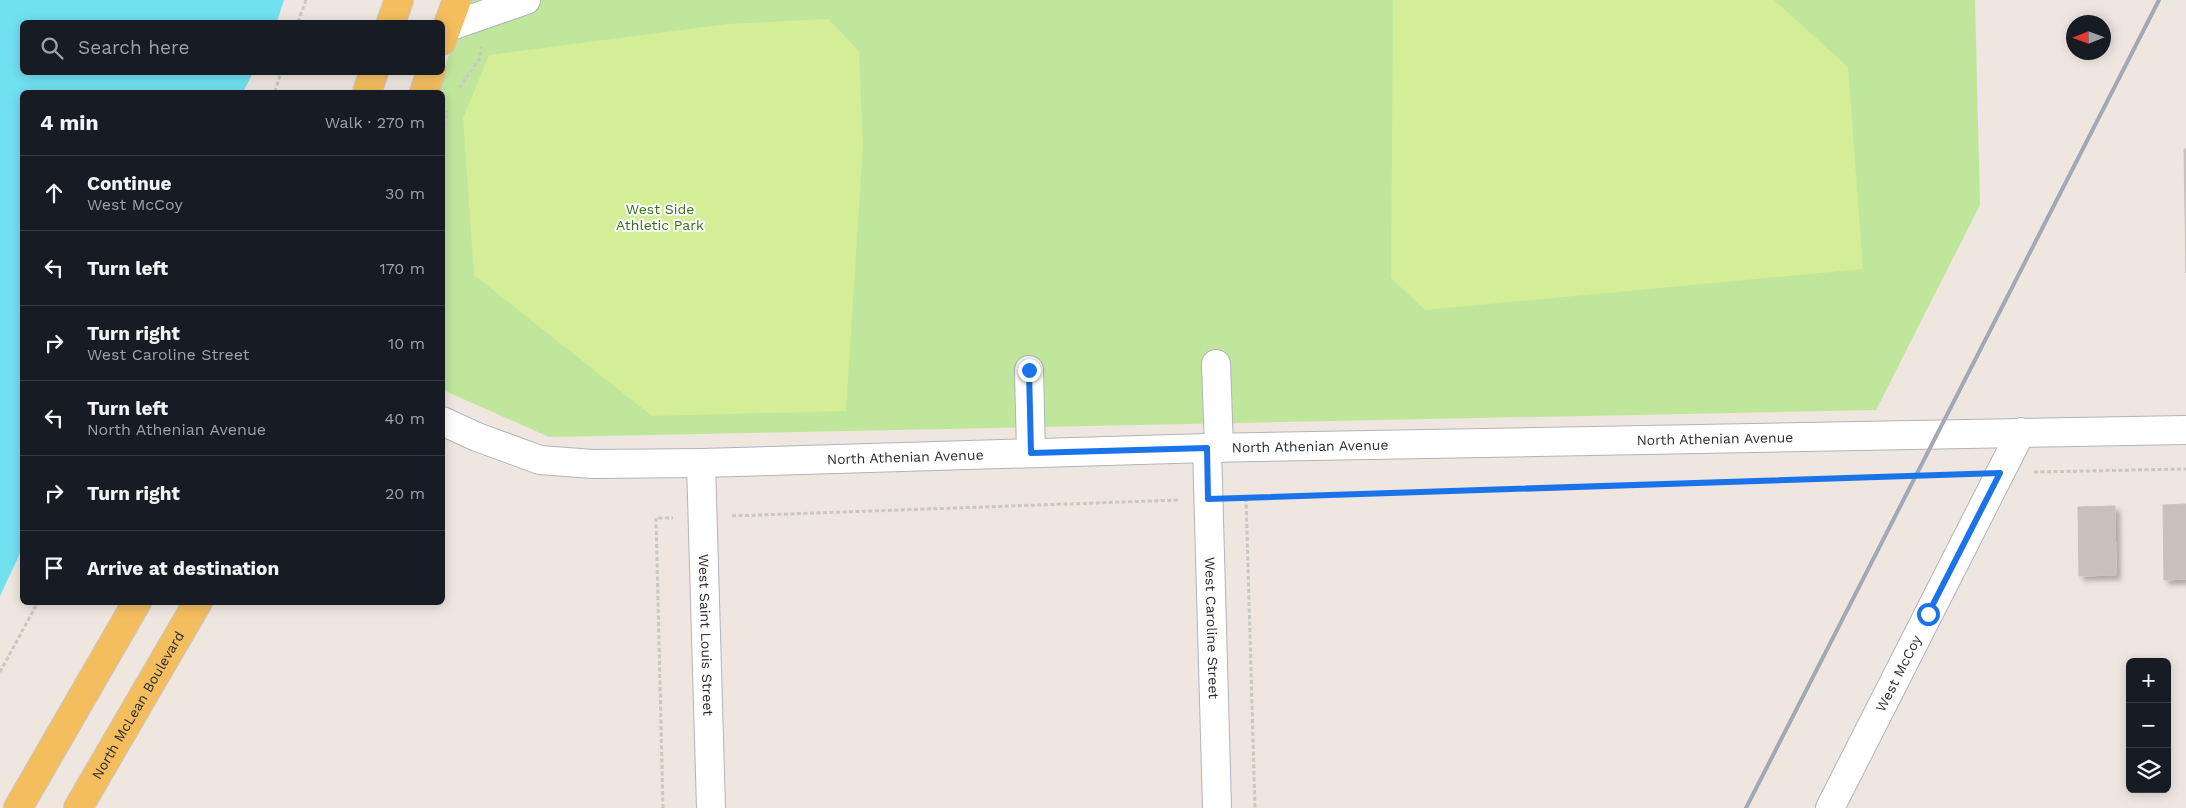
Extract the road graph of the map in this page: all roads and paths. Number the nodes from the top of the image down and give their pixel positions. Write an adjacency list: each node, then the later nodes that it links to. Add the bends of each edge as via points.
1 (306, 0): 6 (path)
2 (399, 0): 7 (main road)
3 (457, 0): 8 (main road)
4 (526, 0): 5 (street)
5 (485, 14): 8 (street); 15 (path, via 480,58)
6 (299, 20)
7 (392, 20)
8 (445, 34)
9 (281, 75): 12 (path)
10 (373, 75): 13 (main road)
11 (430, 75): 14 (main road)
12 (276, 90)
13 (368, 90)
14 (425, 90)
15 (454, 95)
16 (449, 102): 17 (path)
17 (445, 123)
18 (1216, 364): 23 (street, West Caroline Street)
19 (1029, 370): 24 (street)
20 (445, 422): 25 (street, North Athenian Avenue, via 540,460 593,464)
21 (2186, 430): 22 (street, North Athenian Avenue)
22 (2021, 432): 23 (street, North Athenian Avenue); 27 (street, West McCoy)
23 (1213, 448): 24 (street, North Athenian Avenue); 29 (street, West Caroline Street)
24 (1031, 453): 25 (street, North Athenian Avenue)
25 (701, 463): 30 (street, West Saint Louis Street)
26 (2186, 469): 27 (path)
27 (2000, 473): 28 (path); 41 (street, West McCoy)
28 (1246, 498): 29 (path); 40 (path)
29 (1208, 499): 30 (path); 39 (street, West Caroline Street)
30 (703, 517): 37 (path, via 656,518); 38 (street, West Saint Louis Street)
31 (36, 605): 34 (path)
32 (135, 605): 35 (main road)
33 (196, 605): 36 (main road, North McLean Boulevard)
34 (0, 672)
35 (18, 808)
36 (78, 808)
37 (663, 808)
38 (711, 808)
39 (1217, 808)
40 (1255, 808)
41 (1830, 808)

